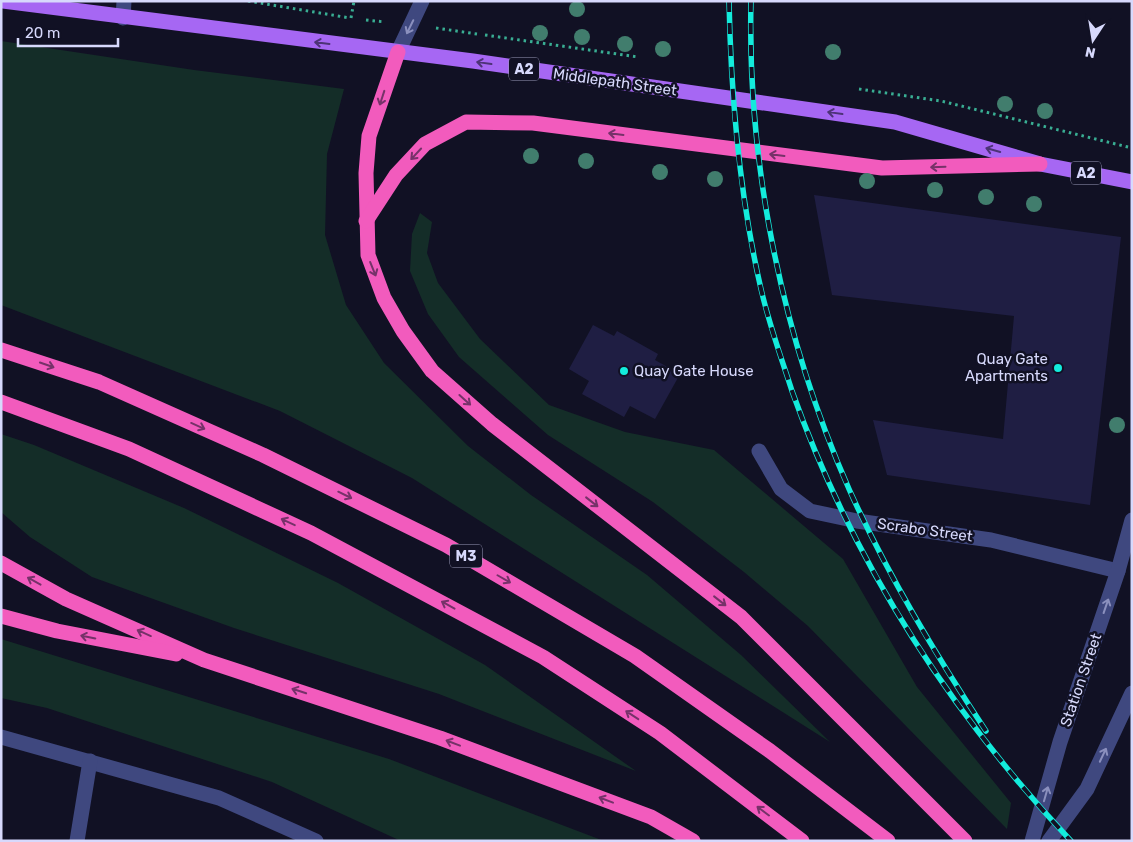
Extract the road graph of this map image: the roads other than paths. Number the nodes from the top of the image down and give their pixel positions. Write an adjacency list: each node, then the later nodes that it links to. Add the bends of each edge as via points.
1 (3, 1): 4 (main road, Middlepath Street / A2)
2 (124, 1): 4 (street)
3 (422, 1): 5 (street, one-way to 5)
4 (123, 18): 5 (main road, Middlepath Street / A2, one-way to 4)
5 (398, 52): 6 (main road, Middlepath Street / A2, one-way to 5, via 896,122); 8 (highway, one-way to 8, via 369,136)
6 (1040, 164): 7 (main road, Middlepath Street / A2); 8 (highway, one-way to 8, via 882,168 533,123 466,122 425,144 396,175)
7 (1132, 182)
8 (366, 221): 25 (highway, one-way to 25, via 368,255 384,298 432,371 492,424 741,617)
9 (1, 350): 24 (highway, M3, one-way to 24, via 99,382 262,455 446,545 635,656 770,751)
10 (1, 402): 23 (highway, one-way to 10, via 660,733 527,648 312,533 129,449)
11 (759, 451): 14 (street, Scrabo Street, via 781,489 810,511 991,540)
12 (1132, 520): 14 (street, Station Street)
13 (1, 564): 16 (highway, one-way to 13, via 66,599)
14 (1118, 571): 26 (street, Station Street, one-way to 14, via 1060,742)
15 (1, 616): 16 (highway, one-way to 15, via 58,631)
16 (204, 660): 22 (highway, one-way to 16, via 651,817 440,738)
17 (1132, 693): 27 (street, one-way to 17, via 1087,789)
18 (1, 737): 19 (street)
19 (90, 761): 20 (street); 21 (street, via 219,798)
20 (76, 841)
21 (316, 841)
22 (693, 841)
23 (802, 841)
24 (888, 841)
25 (965, 841)
26 (1032, 841)
27 (1049, 841)

